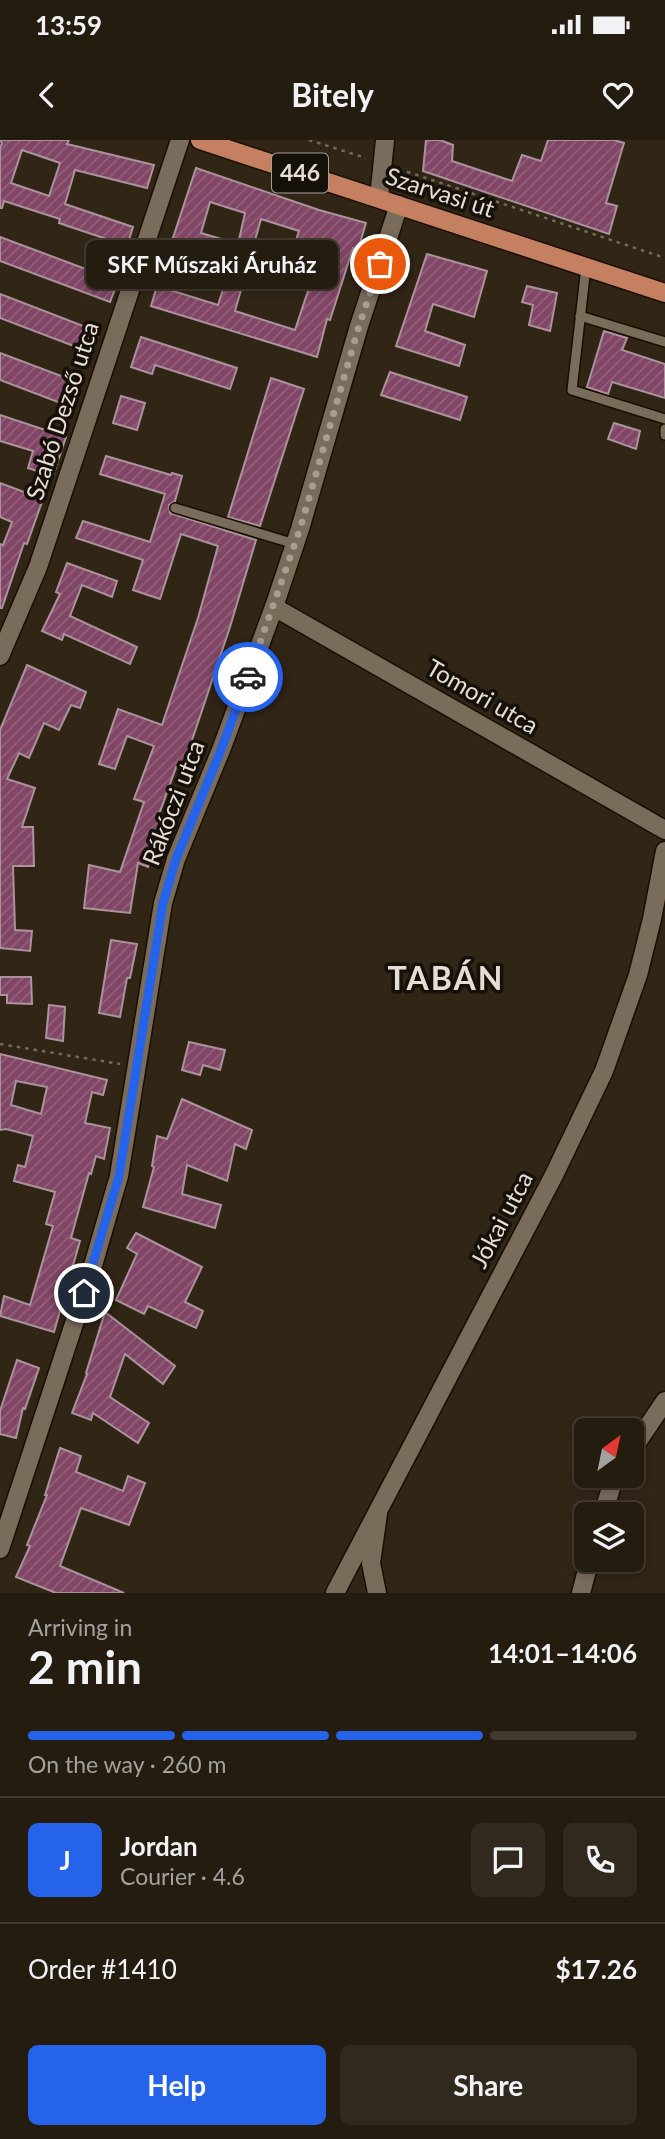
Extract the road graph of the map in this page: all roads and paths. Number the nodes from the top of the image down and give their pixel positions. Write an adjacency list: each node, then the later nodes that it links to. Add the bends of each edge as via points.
1 (180, 140): 19 (street, Szabó Dezső utca, via 38,567)
2 (200, 140): 6 (main road, Szarvasi út / 446)
3 (309, 140): 5 (path)
4 (386, 140): 5 (street)
5 (383, 163): 6 (street); 8 (path)
6 (379, 198): 7 (main road, Szarvasi út / 446)
7 (399, 205): 9 (main road, Szarvasi út / 446); 17 (street, Rákóczi utca)
8 (665, 258)
9 (586, 267): 10 (main road, Szarvasi út / 446); 11 (lane)
10 (665, 293)
11 (580, 316): 12 (lane); 13 (lane, via 572,390)
12 (665, 342)
13 (665, 419)
14 (665, 429): 15 (lane)
15 (665, 435)
16 (175, 508): 17 (lane)
17 (295, 544): 18 (street, Rákóczi utca)
18 (274, 607): 20 (street, Tomori utca); 24 (street, Rákóczi utca, via 176,859 163,903)
19 (0, 656)
20 (665, 830)
21 (665, 851): 22 (street, Jókai utca)
22 (659, 922): 27 (street, Jókai utca, via 604,1071)
23 (0, 1044): 24 (path)
24 (138, 1067): 28 (street, Rákóczi utca, via 119,1176)
25 (665, 1401): 26 (street)
26 (644, 1432)
27 (379, 1508): 30 (street, Jókai utca); 31 (street, via 371,1563)
28 (0, 1549)
29 (587, 1572): 32 (street)
30 (335, 1593)
31 (377, 1593)
32 (581, 1593)

